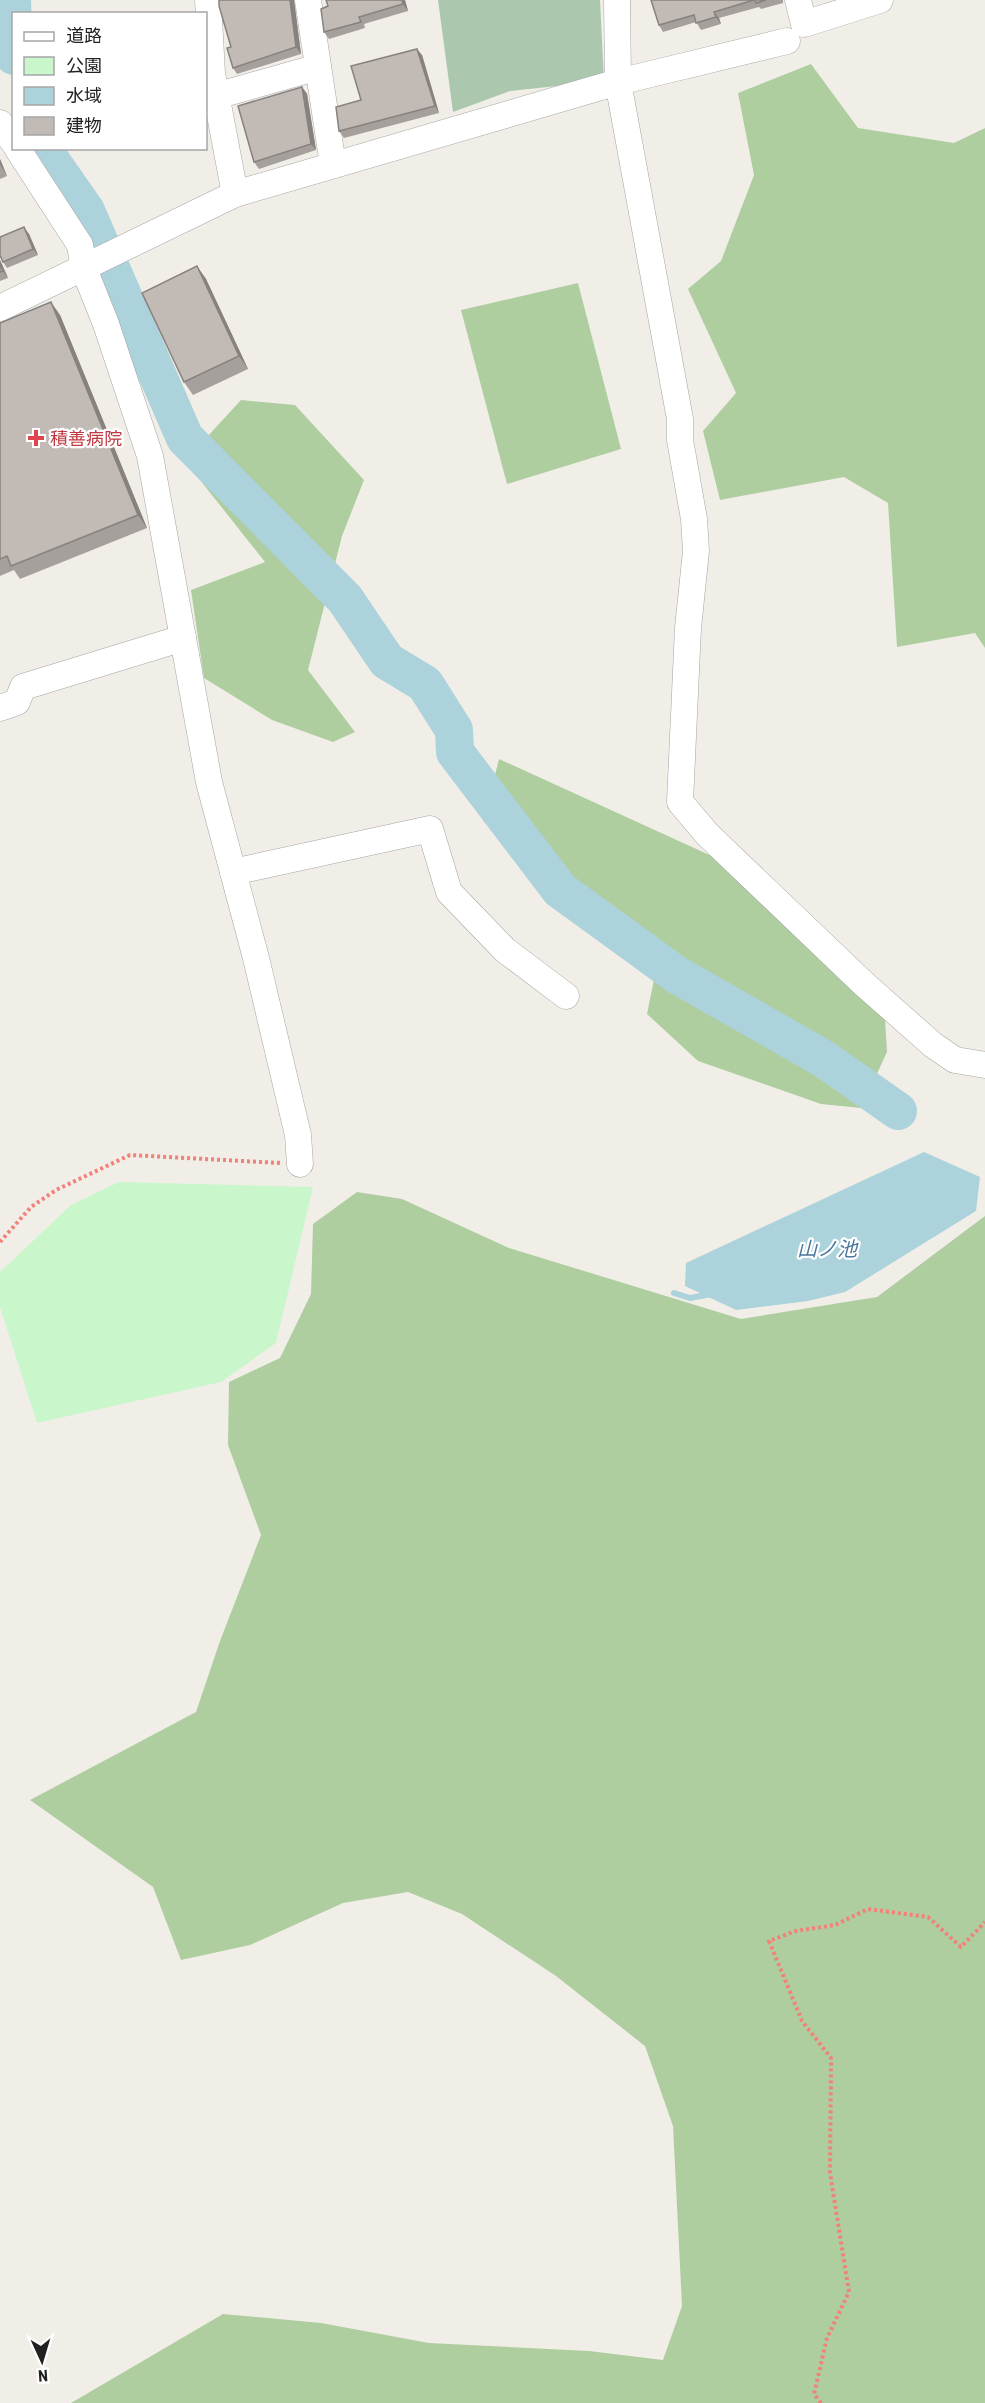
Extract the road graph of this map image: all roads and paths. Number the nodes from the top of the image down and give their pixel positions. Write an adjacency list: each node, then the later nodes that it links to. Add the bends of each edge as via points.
1 (208, 0): 9 (street)
2 (309, 0): 7 (street)
3 (617, 0): 8 (street)
4 (798, 0): 5 (street, via 804,24)
5 (880, 0)
6 (787, 41): 8 (street)
7 (318, 67): 9 (street); 13 (street)
8 (618, 82): 13 (street); 21 (street, via 680,418 680,440 694,519 696,550 687,639 680,802 707,834 925,1037 955,1060)
9 (216, 96): 14 (street)
10 (0, 123): 11 (street)
11 (12, 140)
12 (19, 150): 15 (street)
13 (333, 165): 14 (street)
14 (235, 194): 15 (street)
15 (89, 265): 16 (street); 17 (street, via 150,456)
16 (0, 308)
17 (183, 638): 18 (street, via 23,687 17,702); 19 (street, via 209,782)
18 (0, 708)
19 (233, 872): 20 (street, via 430,829 449,892 505,950); 22 (street, via 298,1135)
20 (566, 996)
21 (985, 1065)
22 (300, 1164): 23 (path, via 130,1155 56,1190 31,1208)
23 (0, 1242)
24 (985, 1922): 25 (path, via 961,1947 928,1917 868,1909 835,1925 796,1931 769,1941 802,2021 831,2058 830,2173 849,2292 827,2338 814,2394)
25 (821, 2403)

